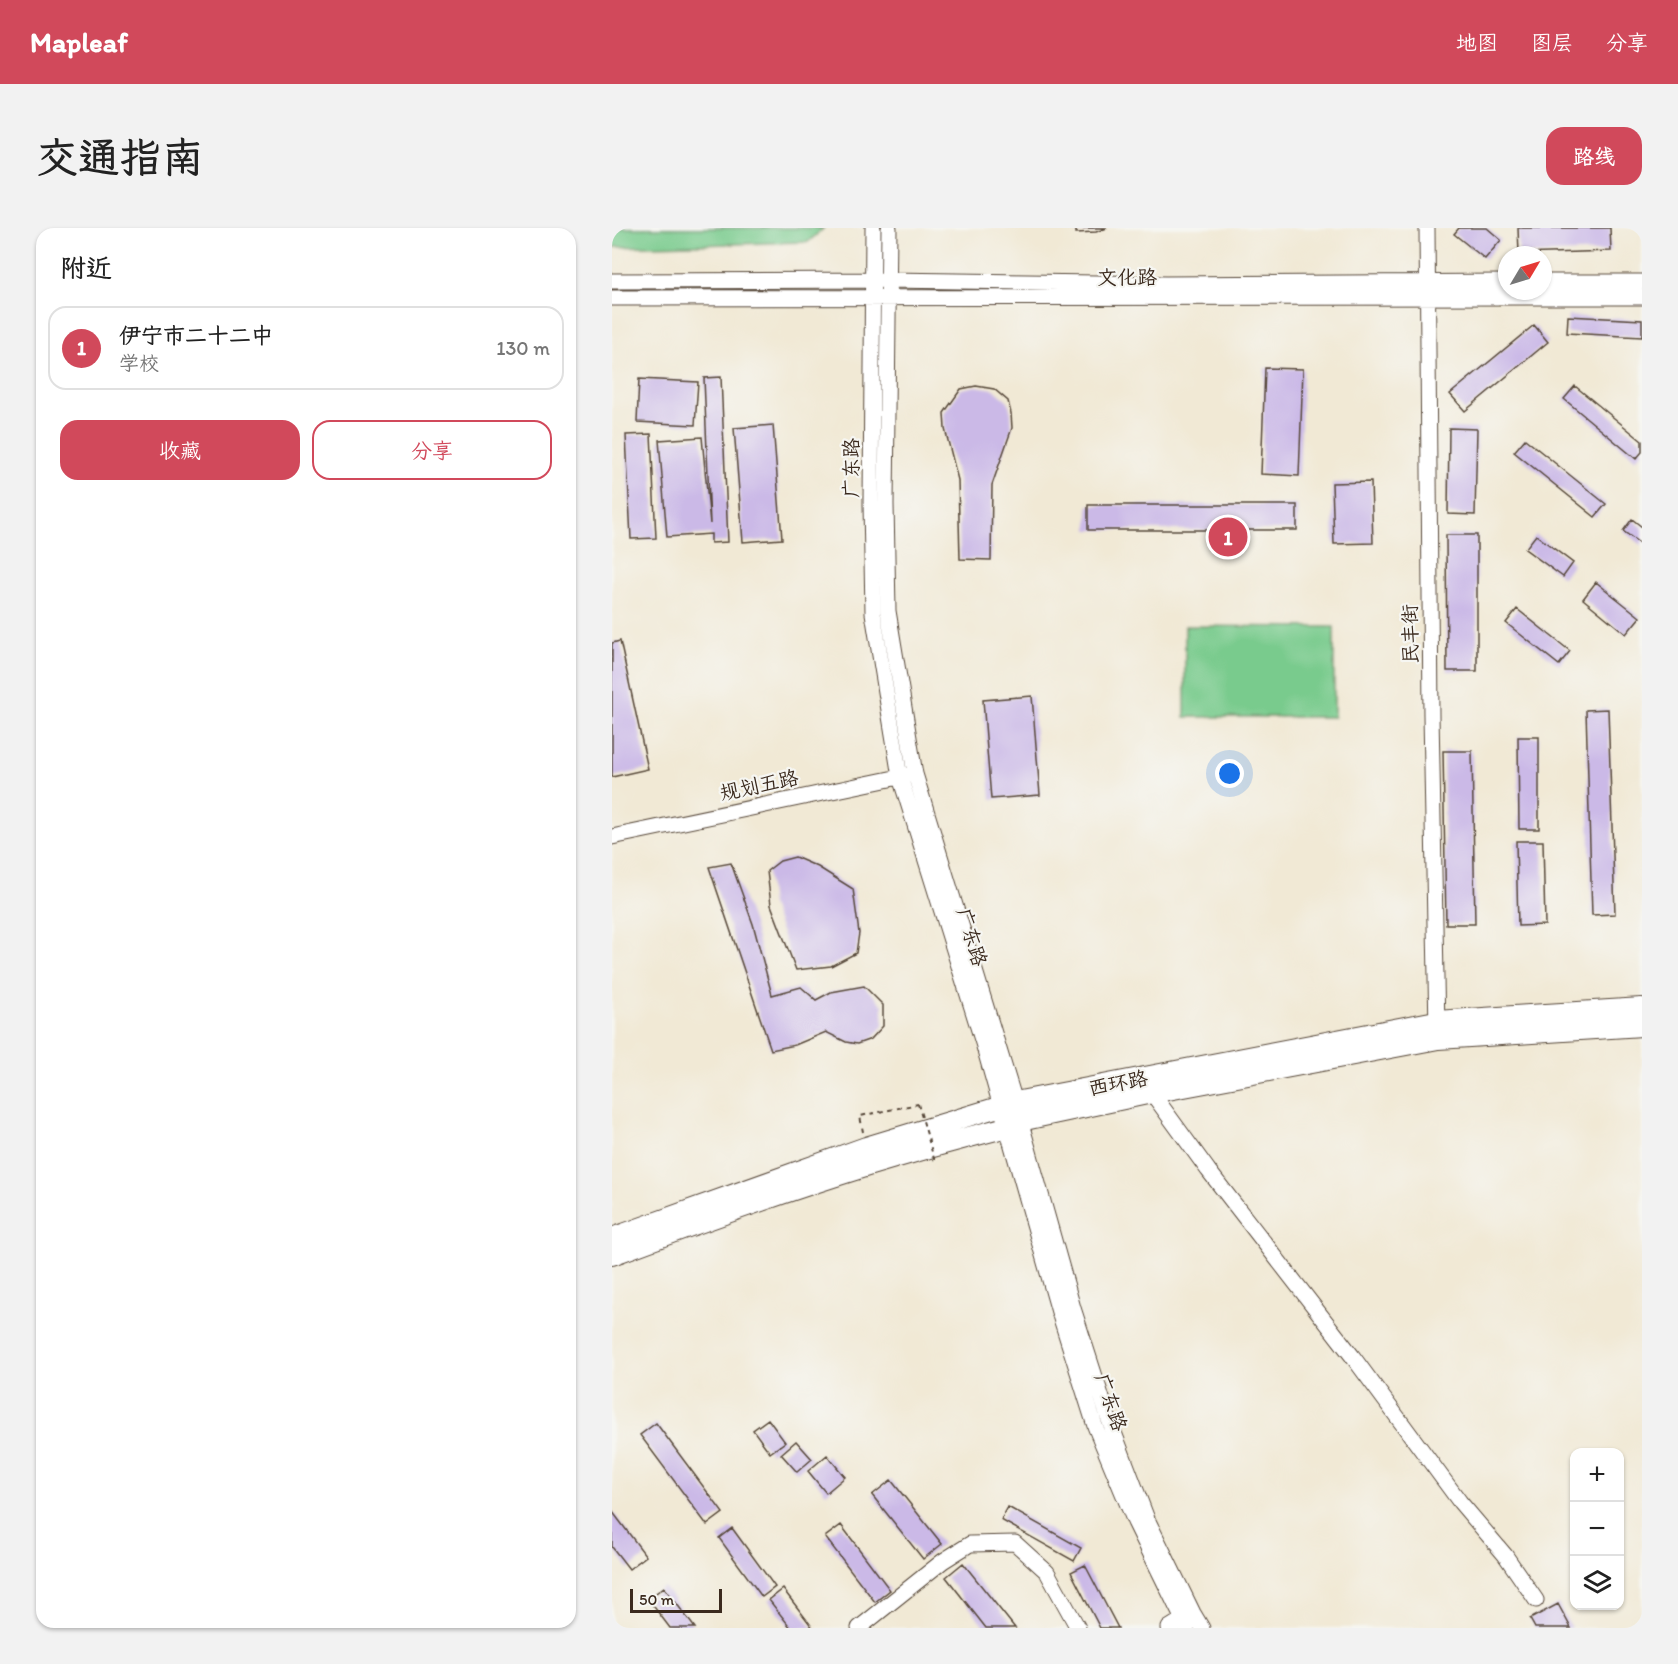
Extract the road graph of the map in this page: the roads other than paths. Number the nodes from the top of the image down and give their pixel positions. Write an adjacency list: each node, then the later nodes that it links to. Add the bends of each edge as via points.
1 (873, 228): 4 (street, 广东路)
2 (889, 228): 5 (street, 广东路)
3 (1427, 228): 10 (street, 民丰街)
4 (873, 280): 5 (street, 文化路); 6 (street, 文化路); 11 (street, 广东路)
5 (889, 280): 10 (street, 文化路); 11 (street, 广东路)
6 (612, 281)
7 (1552, 282): 8 (street)
8 (1642, 282)
9 (1498, 283): 10 (street, 文化路)
10 (1427, 291): 11 (street, 文化路); 12 (street, 文化路); 18 (street, 民丰街)
11 (881, 297): 13 (street, 文化路); 14 (street, 广东路, via 871,504 873,613)
12 (1642, 297)
13 (612, 298)
14 (907, 775): 15 (street, 规划五路); 20 (street, 广东路)
15 (612, 837)
16 (1642, 1008): 18 (main road, 西环路)
17 (1642, 1026): 18 (main road, 西环路)
18 (1437, 1030): 19 (main road, 西环路); 20 (main road, 西环路)
19 (1152, 1093): 20 (main road, 西环路); 23 (street)
20 (1011, 1114): 21 (main road, 西环路, via 866,1147); 22 (main road, 西环路); 24 (street, 广东路, via 1059,1312 1095,1426)
21 (612, 1238)
22 (612, 1255)
23 (1536, 1600)
24 (1183, 1622): 27 (street, 广东路)
25 (859, 1628): 26 (street, via 970,1544 1004,1543 1015,1543 1047,1572)
26 (1078, 1628)
27 (1202, 1628)

